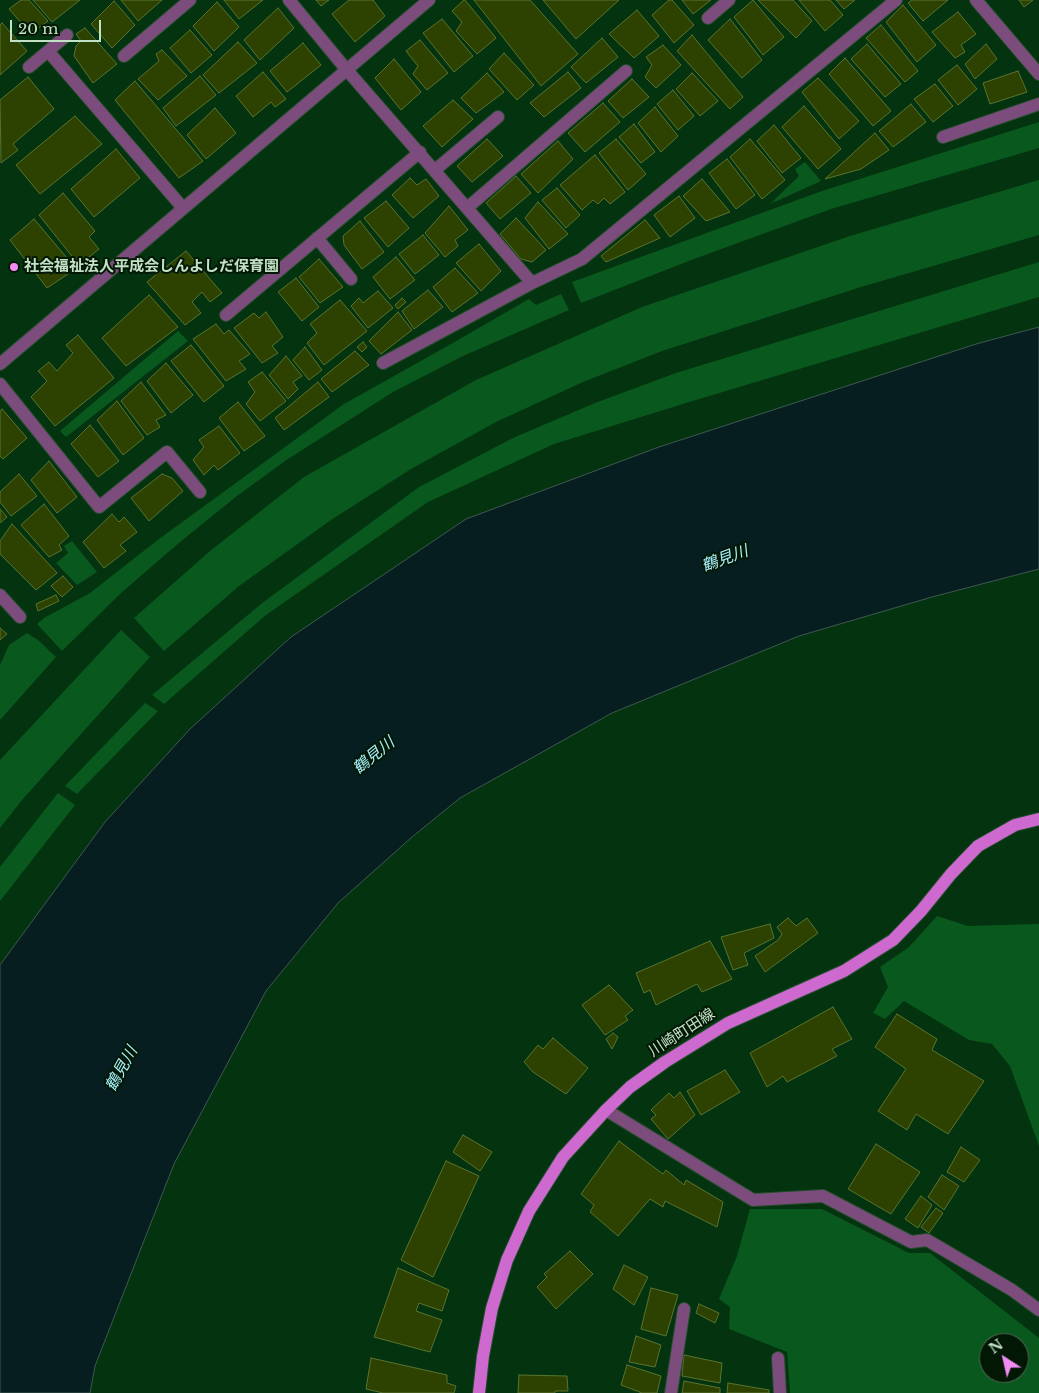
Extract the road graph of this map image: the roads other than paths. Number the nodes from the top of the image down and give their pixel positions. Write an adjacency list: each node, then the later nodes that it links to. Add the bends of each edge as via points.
1 (190, 0): 10 (street)
2 (288, 0): 12 (street)
3 (429, 0): 12 (street)
4 (729, 0): 7 (street)
5 (896, 0): 24 (street, via 582,259)
6 (976, 0): 14 (street)
7 (708, 18)
8 (67, 35): 9 (street)
9 (48, 51): 11 (street); 20 (street)
10 (124, 56)
11 (29, 67)
12 (346, 69): 18 (street); 20 (street)
13 (626, 71): 21 (street)
14 (1039, 74)
15 (1039, 104): 17 (street)
16 (498, 117): 19 (street)
17 (943, 137)
18 (420, 152): 19 (street); 22 (street)
19 (435, 170): 21 (street)
20 (183, 208): 27 (street)
21 (468, 208): 24 (street)
22 (317, 238): 23 (street); 25 (street)
23 (351, 278)
24 (532, 283): 26 (street)
25 (226, 315)
26 (383, 363)
27 (0, 364)
28 (0, 384): 29 (street, via 99,507 167,452)
29 (200, 492)
30 (0, 595): 31 (street)
31 (20, 617)
32 (1039, 819): 33 (main road, 川崎町田線, via 1015,825 978,846 894,940 844,971 728,1023 665,1062 630,1087)
33 (606, 1110): 35 (street, via 753,1200 823,1196 911,1242 927,1240 1012,1290); 37 (main road, 川崎町田線, via 563,1157 529,1211 507,1260 492,1308)
34 (684, 1309): 38 (street)
35 (1039, 1310)
36 (778, 1358): 39 (street)
37 (479, 1393)
38 (671, 1393)
39 (780, 1393)

